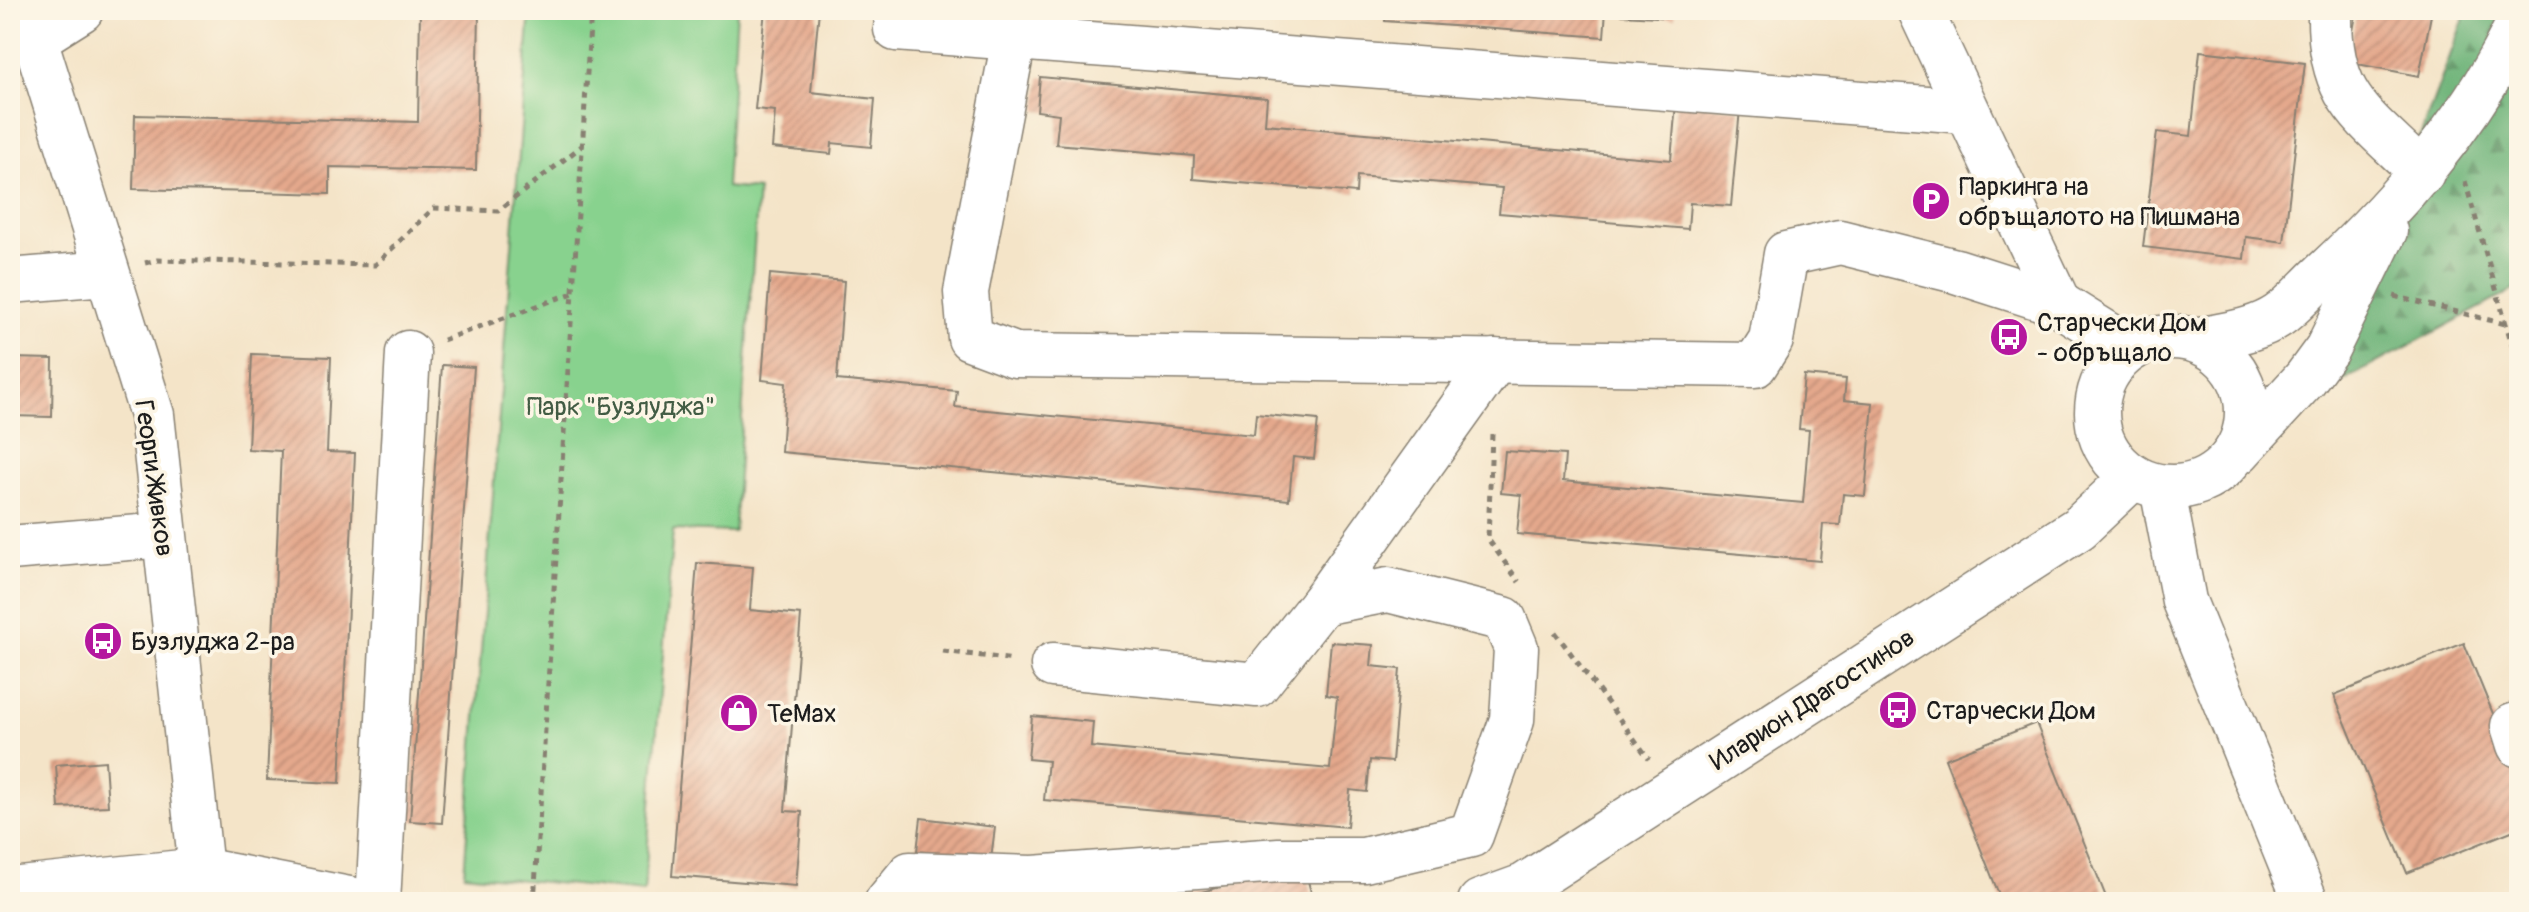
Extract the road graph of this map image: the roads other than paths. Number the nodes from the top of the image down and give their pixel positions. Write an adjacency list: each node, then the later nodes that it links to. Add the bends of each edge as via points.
1 (81, 10): 6 (street)
2 (898, 10): 7 (street, via 896,29)
3 (1920, 10): 8 (street)
4 (2330, 10): 9 (street, via 2329,51 2344,94)
5 (2519, 22): 9 (street, via 2504,54)
6 (22, 27): 10 (street, Георги Живков)
7 (1014, 39): 8 (street); 16 (street, via 966,292 970,338 1015,355)
8 (1966, 111): 12 (street)
9 (2412, 185): 13 (street, via 2277,316 2256,327); 17 (street, via 2327,349)
10 (106, 273): 11 (street); 19 (street, Георги Живков, via 152,415)
11 (10, 281)
12 (2059, 304): 14 (street); 16 (street, via 1840,242 1786,254 1771,340 1755,365)
13 (2197, 341): 14 (street, via 2151,339); 17 (street, via 2234,368 2244,388 2248,410)
14 (2131, 349): 18 (street, via 2105,377 2096,414 2106,450)
15 (408, 353): 28 (street)
16 (1495, 361): 21 (street)
17 (2236, 454): 18 (street, via 2203,482 2183,488)
18 (2147, 482): 30 (street, Иларион Драгостинов, via 1524,886); 31 (street, via 2184,601)
19 (164, 535): 20 (street); 25 (street, Георги Живков)
20 (10, 548)
21 (1322, 603): 22 (street, via 1257,685); 29 (street, via 1388,590 1504,619 1516,648 1512,720 1471,835 1364,860 1279,860 1033,878 910,874)
22 (1053, 665)
23 (2519, 724): 24 (street, via 2513,726)
24 (2519, 745)
25 (199, 886): 26 (street); 27 (street)
26 (10, 890)
27 (365, 902)
28 (378, 902)
29 (887, 902)
30 (1480, 902)
31 (2306, 902)

